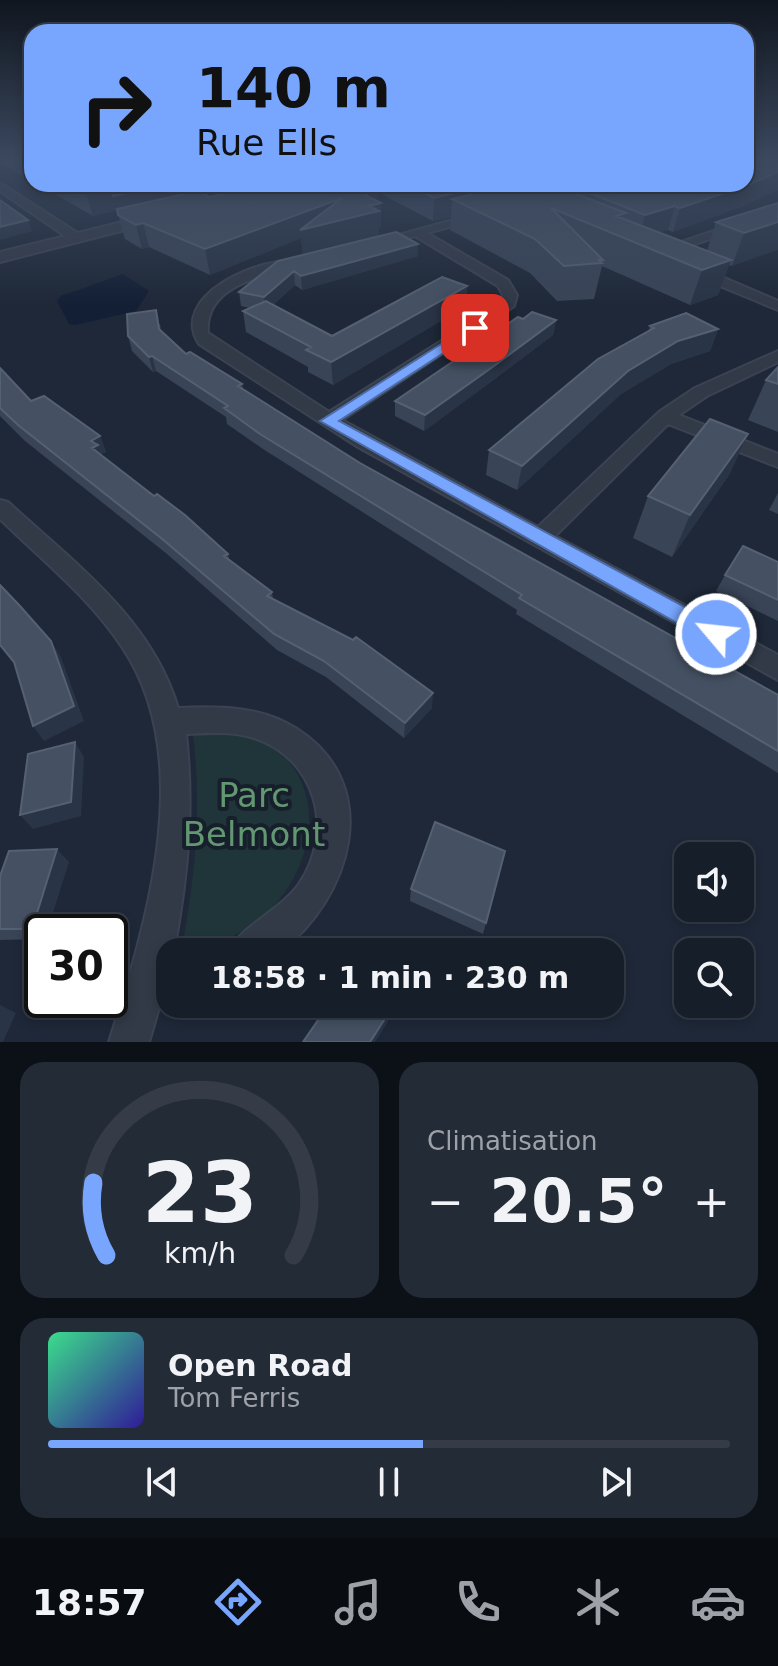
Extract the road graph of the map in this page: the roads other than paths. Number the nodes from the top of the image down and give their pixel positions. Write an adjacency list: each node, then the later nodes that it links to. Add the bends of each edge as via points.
1 (33, 209): 8 (street)
2 (197, 209): 3 (street)
3 (191, 210)
4 (499, 211): 7 (street)
5 (778, 212): 11 (street)
6 (165, 216): 8 (street)
7 (416, 232): 10 (street); 19 (street, via 503,283 510,295 507,306)
8 (75, 237): 12 (street)
9 (641, 247): 11 (street)
10 (355, 248)
11 (655, 253): 13 (street)
12 (0, 257)
13 (668, 259)
14 (308, 260): 19 (street, via 225,287 202,309 198,325 213,349)
15 (682, 265): 16 (street)
16 (778, 306)
17 (778, 356): 18 (street, via 701,392)
18 (665, 416): 20 (street); 22 (street)
19 (328, 421): 22 (street)
20 (778, 461)
21 (0, 507): 24 (street, via 134,642 150,670)
22 (539, 539): 23 (street)
23 (778, 668)
24 (167, 722): 25 (street, via 176,798); 26 (street, via 221,720 258,726 309,754 328,782 336,817 330,857 311,896)
25 (162, 938)
26 (266, 938)
27 (156, 990): 28 (street)
28 (129, 1042)

